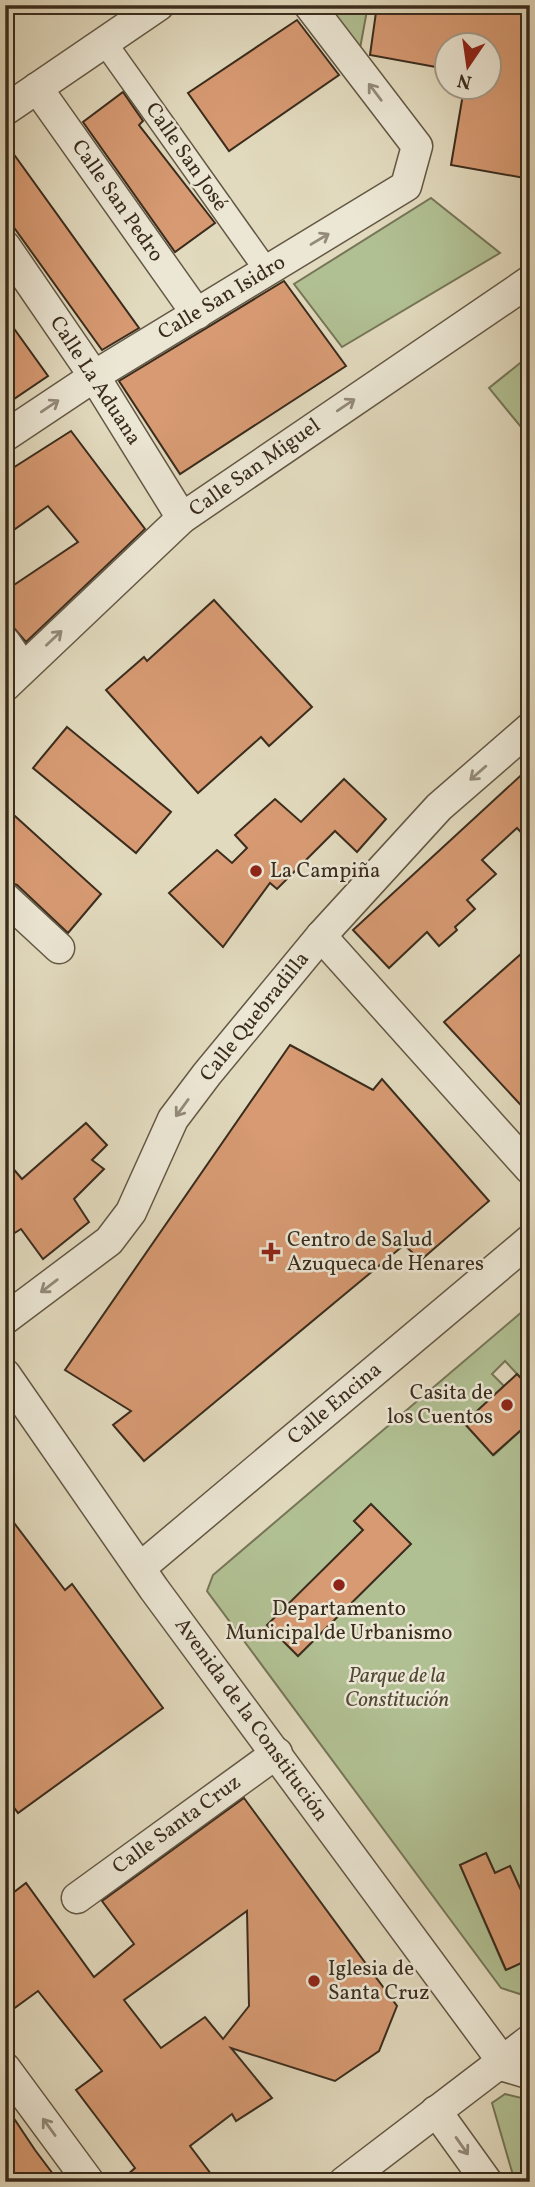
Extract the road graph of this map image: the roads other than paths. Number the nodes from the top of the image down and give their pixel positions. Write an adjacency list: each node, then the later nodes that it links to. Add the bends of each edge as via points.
1 (159, 5): 3 (street)
2 (309, 5): 7 (street, Calle San Isidro, one-way to 2, via 406,186 417,146)
3 (105, 43): 4 (street); 7 (street, Calle San José)
4 (37, 88): 5 (street); 9 (street, Calle San Pedro)
5 (5, 110)
6 (5, 246): 10 (street, Calle La Aduana)
7 (267, 271): 9 (street, Calle San Isidro)
8 (530, 281): 12 (street, Calle San Miguel, one-way to 8)
9 (197, 314): 10 (street, Calle San Isidro)
10 (94, 376): 11 (street, Calle San Isidro, one-way to 10); 12 (street, Calle La Aduana)
11 (5, 436)
12 (181, 518): 14 (street, Calle San Miguel, one-way to 12)
13 (5, 642): 14 (street)
14 (14, 677)
15 (530, 728): 17 (street, Calle Quebradilla, one-way to 17, via 439,807)
16 (5, 898): 18 (street)
17 (321, 936): 19 (street); 21 (street, Calle Quebradilla, one-way to 21, via 173,1119 131,1212 109,1241)
18 (59, 948)
19 (530, 1169)
20 (530, 1240): 23 (street, Calle Encina)
21 (5, 1319)
22 (5, 1374): 23 (street, Avenida de la Constitución)
23 (140, 1568): 24 (street, Avenida de la Constitución)
24 (277, 1753): 25 (street, Calle Santa Cruz); 26 (street, Avenida de la Constitución, via 424,1959)
25 (76, 1898)
26 (521, 2057): 28 (street)
27 (5, 2068): 29 (street, one-way to 27)
28 (436, 2111): 30 (street); 31 (street, one-way to 31)
29 (89, 2182)
30 (344, 2182)
31 (487, 2182)

